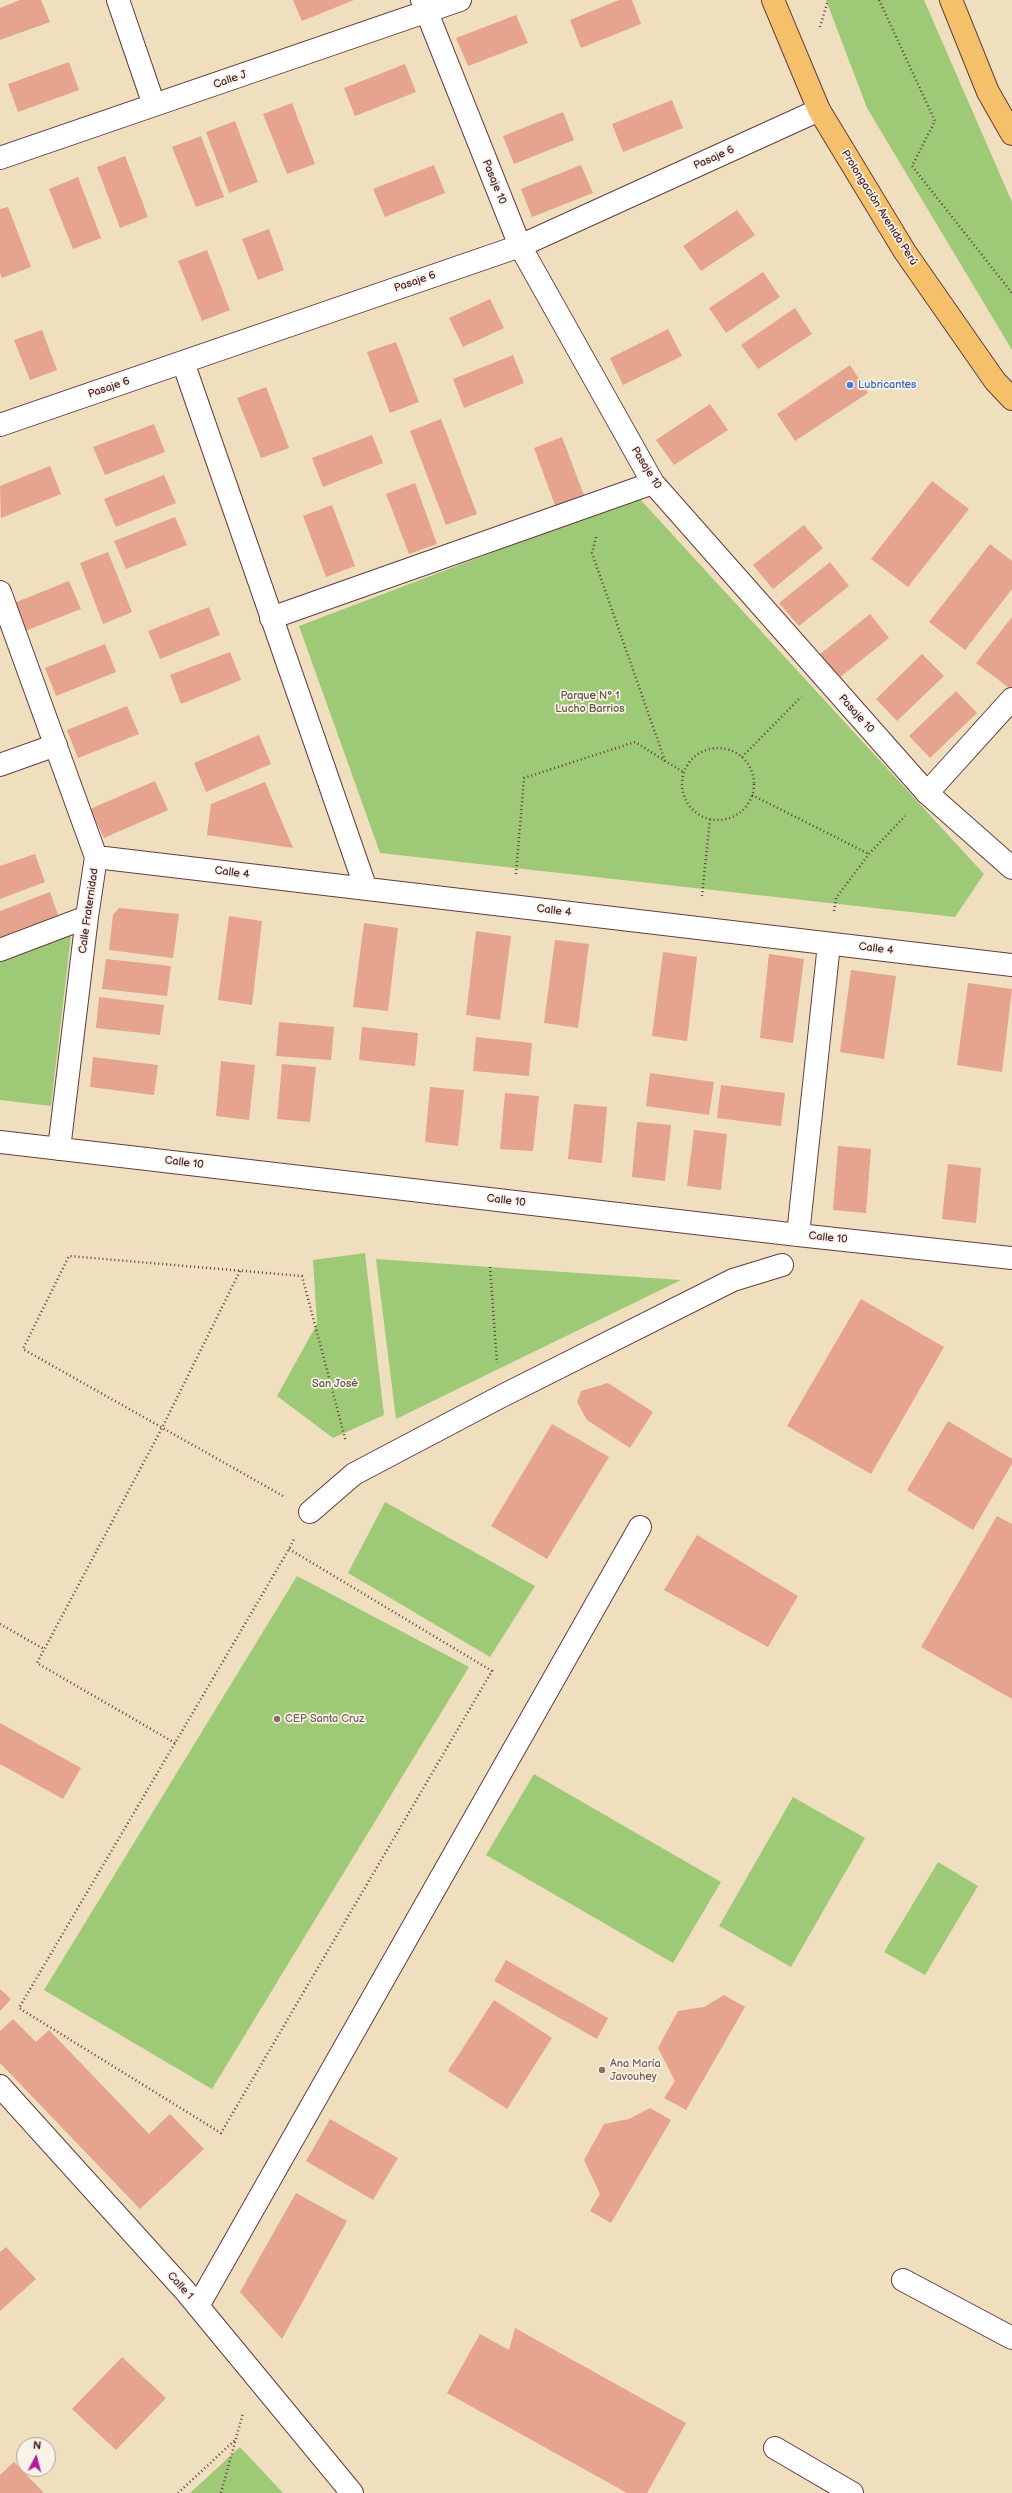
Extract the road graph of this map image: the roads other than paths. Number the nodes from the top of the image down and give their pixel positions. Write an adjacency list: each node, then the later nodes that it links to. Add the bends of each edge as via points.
1 (118, 0): 6 (street)
2 (460, 0): 5 (street, Calle J)
3 (773, 0): 7 (main road, Prolongación Avenida Perú)
4 (951, 0): 8 (main road, via 988,92)
5 (424, 6): 6 (street, Calle J); 10 (street, Pasaje 10)
6 (154, 106): 9 (street, Calle J)
7 (819, 110): 10 (street, Pasaje 6); 12 (main road, Prolongación Avenida Perú, via 905,252 995,381)
8 (1012, 134)
9 (0, 158)
10 (520, 246): 11 (street, Pasaje 6); 14 (street, Pasaje 10)
11 (183, 362): 13 (street, Pasaje 6); 16 (street)
12 (1012, 399)
13 (0, 425)
14 (653, 483): 16 (street); 20 (street, Pasaje 10)
15 (0, 592): 18 (street, Calle Fraternidad)
16 (271, 618): 23 (street)
17 (1012, 699): 20 (street)
18 (56, 745): 19 (street); 21 (street, Calle Fraternidad)
19 (0, 765)
20 (927, 793): 22 (street, Pasaje 10)
21 (96, 857): 23 (street, Calle 4); 24 (street, Calle Fraternidad)
22 (1012, 868)
23 (366, 889): 25 (street, Calle 4)
24 (87, 917): 26 (street); 29 (street, Calle Fraternidad)
25 (829, 944): 27 (street, Calle 4); 30 (street)
26 (0, 950)
27 (1012, 965)
28 (0, 1142): 29 (street, Calle 10)
29 (59, 1149): 30 (street, Calle 10)
30 (798, 1235): 31 (street, Calle 10)
31 (1012, 1258)
32 (782, 1265): 33 (street, via 733,1280 500,1397 354,1474)
33 (310, 1512)
34 (640, 1527): 37 (street)
35 (0, 2086): 37 (street, Calle 1)
36 (903, 2280): 38 (street)
37 (198, 2306): 40 (street, Calle 1)
38 (1012, 2338)
39 (775, 2448): 41 (street)
40 (352, 2493)
41 (852, 2493)

